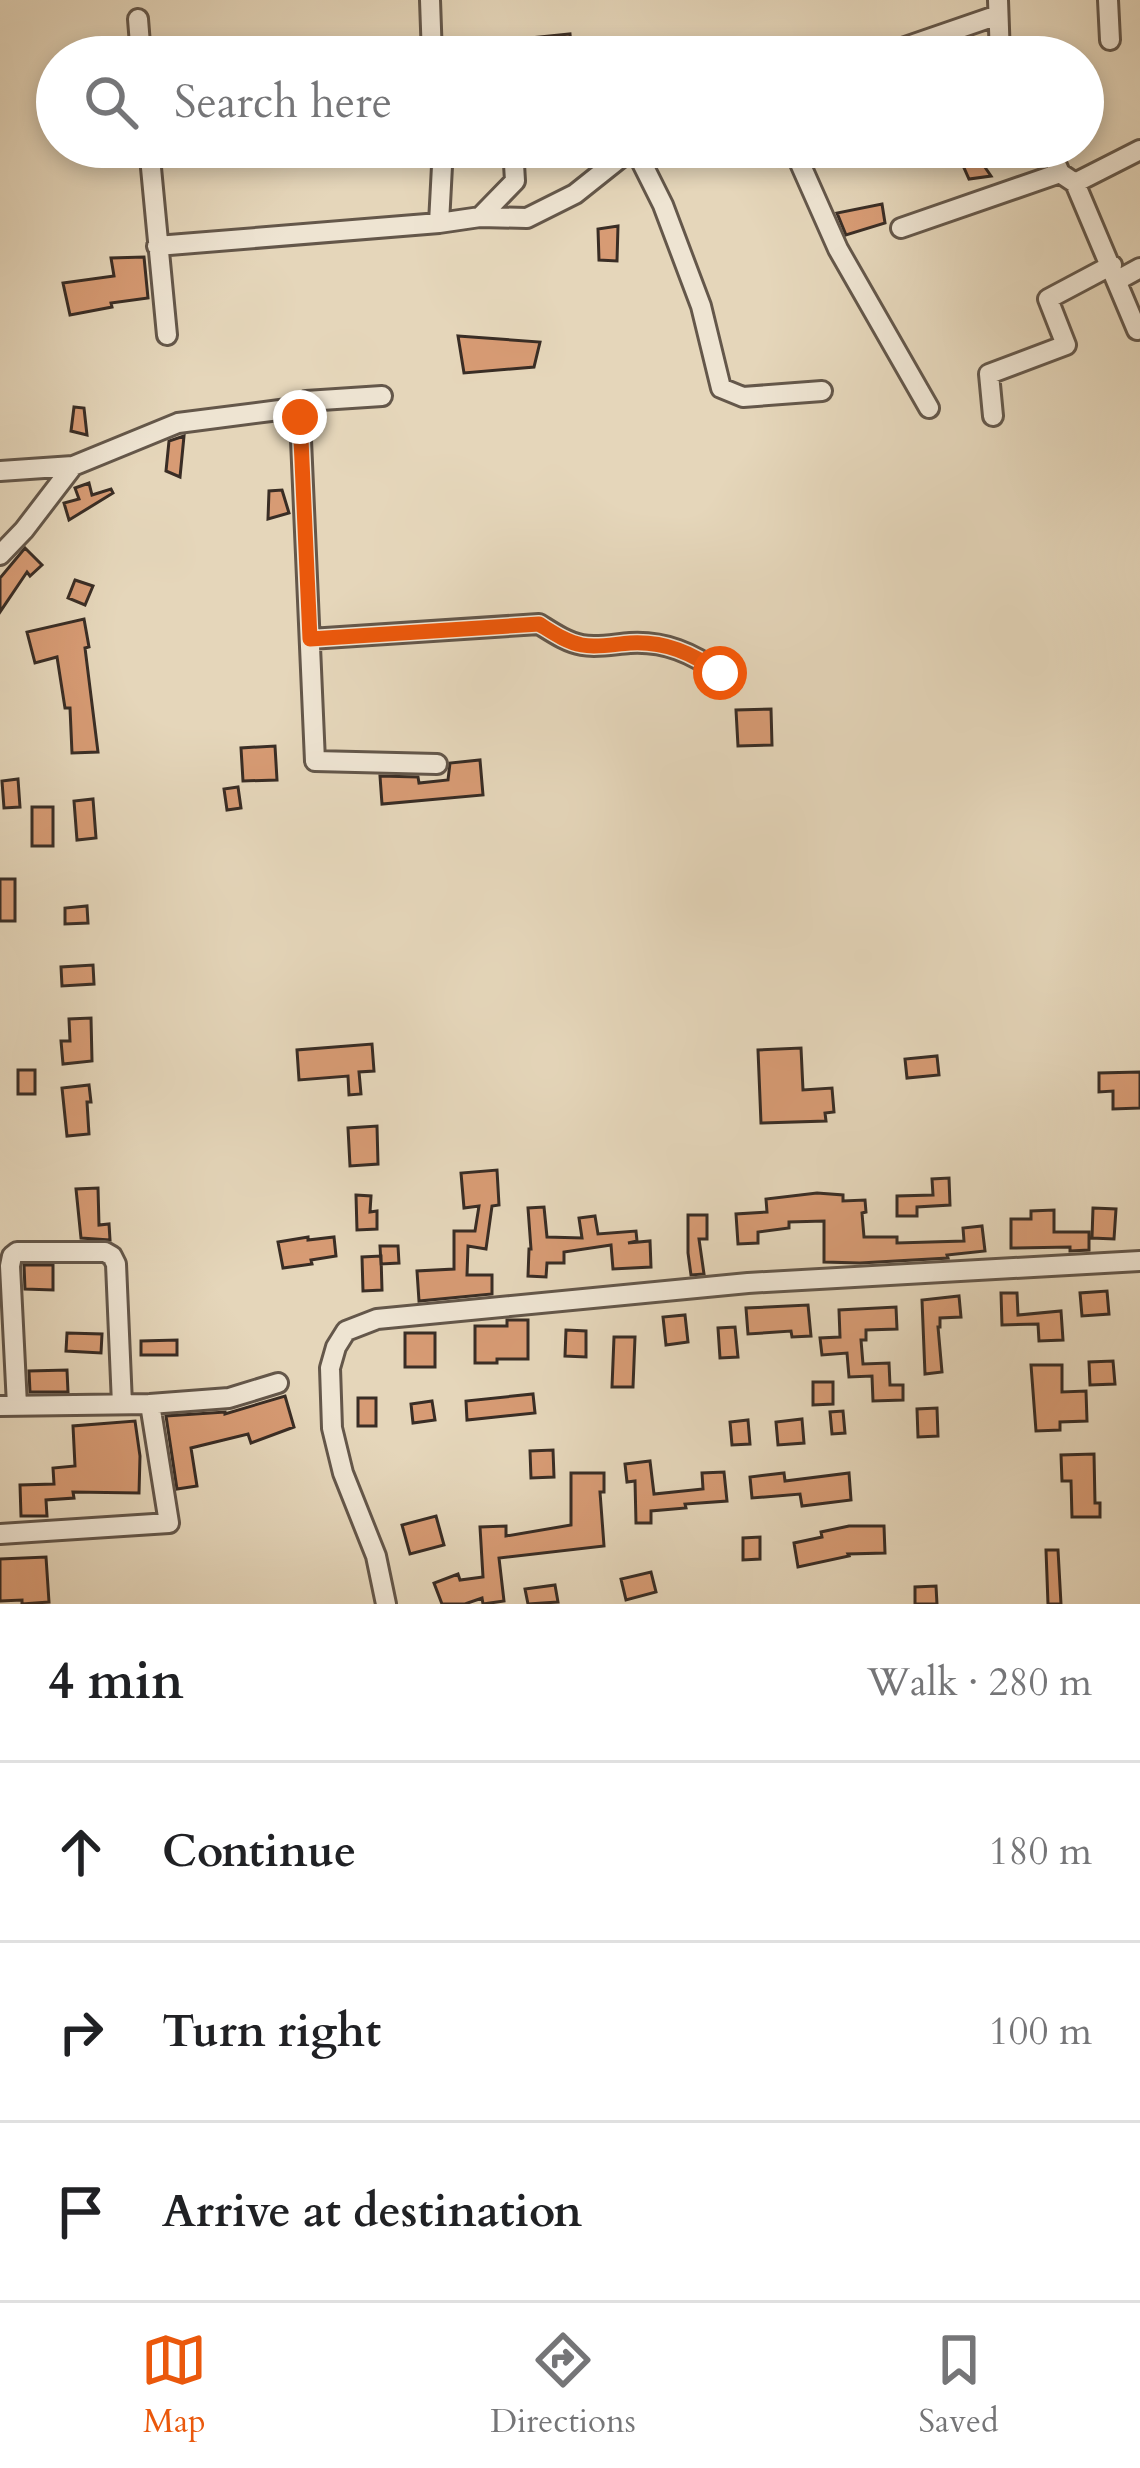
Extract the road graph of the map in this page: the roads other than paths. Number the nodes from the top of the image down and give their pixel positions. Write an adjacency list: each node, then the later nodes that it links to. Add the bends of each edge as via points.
1 (430, 0): 6 (street)
2 (1108, 0): 8 (street)
3 (998, 7): 7 (street)
4 (138, 19): 5 (street)
5 (139, 36)
6 (431, 36)
7 (927, 36)
8 (1110, 40)
9 (1140, 150): 10 (street)
10 (1104, 164)
11 (151, 168): 23 (street)
12 (442, 168): 21 (street)
13 (514, 168): 20 (street, via 515,181)
14 (608, 168): 20 (street, via 527,218)
15 (644, 168): 28 (street, via 701,306 721,388 743,397)
16 (802, 168): 31 (street, via 838,249)
17 (1061, 168): 19 (street)
18 (1093, 168): 19 (street)
19 (1067, 178): 22 (street); 25 (street)
20 (480, 217): 21 (street)
21 (439, 223): 23 (street)
22 (901, 228)
23 (157, 246): 27 (street)
24 (1140, 268): 25 (street)
25 (1115, 272): 26 (street); 32 (street, via 1048,299 1066,345 989,374)
26 (1137, 330)
27 (167, 335)
28 (822, 391)
29 (382, 396): 30 (street)
30 (295, 408): 33 (street, via 178,423); 36 (street)
31 (929, 408)
32 (993, 416)
33 (73, 466): 34 (street); 35 (street)
34 (0, 471)
35 (0, 555)
36 (310, 639): 37 (street, via 539,624 586,646 670,647); 38 (street, via 316,760)
37 (720, 673)
38 (436, 764)
39 (1140, 1261): 45 (street, via 748,1282 377,1319 346,1331 330,1368 332,1428)
40 (278, 1383): 42 (street, via 229,1398)
41 (122, 1404): 42 (street); 43 (street); 43 (street, via 112,1256 17,1252 10,1266)
42 (150, 1404): 44 (street, via 169,1523)
43 (9, 1406)
44 (0, 1534)
45 (386, 1604)

